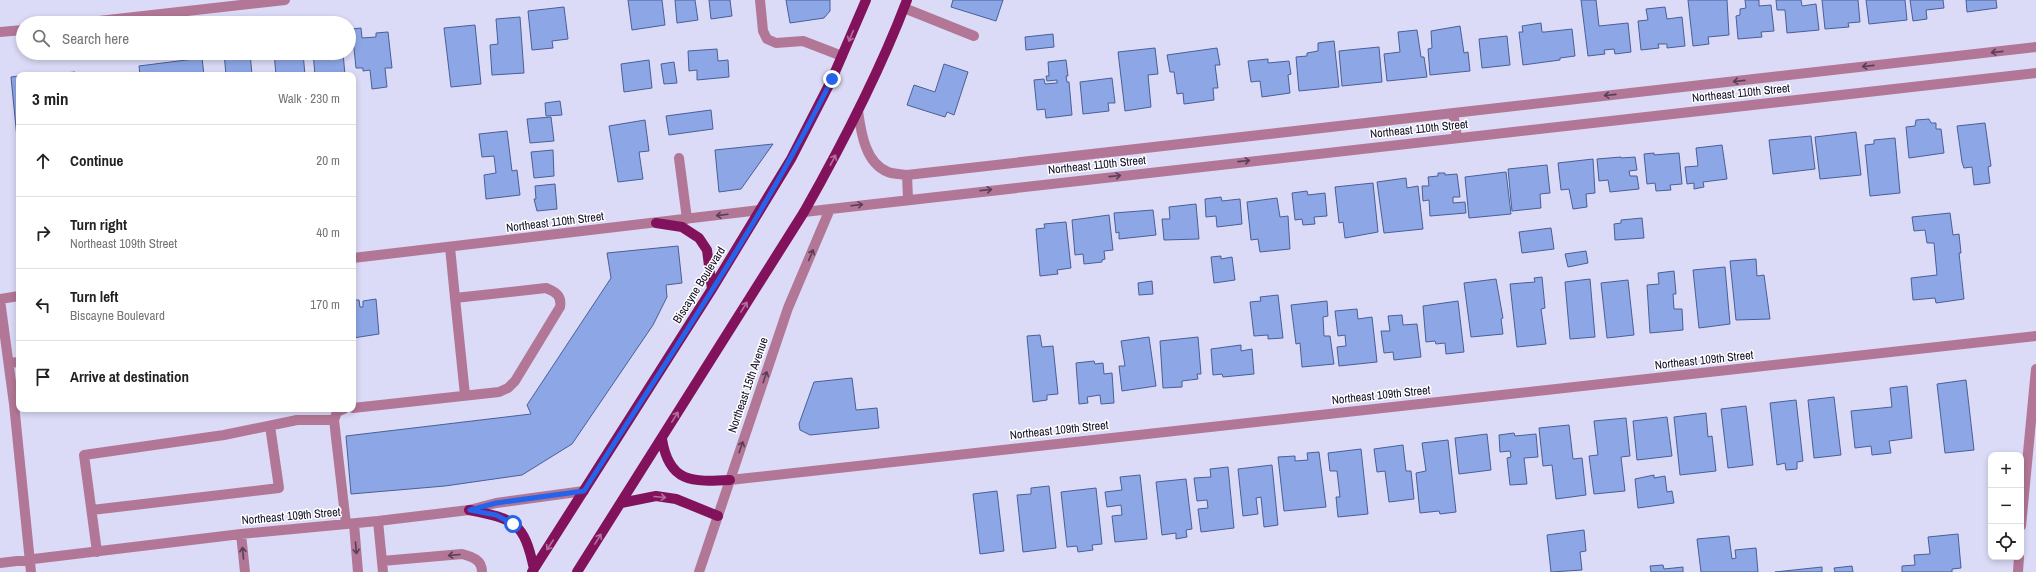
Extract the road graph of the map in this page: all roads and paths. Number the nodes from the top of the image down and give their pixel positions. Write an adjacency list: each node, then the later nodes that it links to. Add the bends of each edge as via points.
1 (285, 0): 5 (street)
2 (760, 0): 10 (street, via 763,31 768,39 776,43 803,41)
3 (866, 0): 10 (main road, Biscayne Boulevard, one-way to 10)
4 (906, 4): 8 (street); 12 (main road, via 882,63)
5 (143, 16)
6 (16, 31): 7 (street)
7 (0, 32)
8 (974, 36)
9 (2036, 47): 13 (street, Northeast 110th Street, one-way to 13)
10 (842, 56): 19 (main road, Biscayne Boulevard, via 814,115)
11 (2036, 73): 14 (street, Northeast 110th Street)
12 (858, 111): 16 (street, Northeast 110th Street, via 865,146 874,162 887,172); 20 (main road, one-way to 12)
13 (1453, 113): 14 (street); 16 (street, Northeast 110th Street)
14 (1457, 138): 17 (street, Northeast 110th Street, one-way to 14)
15 (679, 158): 21 (street)
16 (907, 175): 17 (street)
17 (908, 199): 18 (street, Northeast 110th Street, one-way to 17)
18 (830, 209): 20 (street, Northeast 110th Street); 40 (street, Northeast 15th Avenue, one-way to 18, via 788,308)
19 (760, 210): 21 (street, Northeast 110th Street, one-way to 21); 25 (main road, Biscayne Boulevard)
20 (804, 212): 39 (main road, one-way to 20)
21 (687, 219): 22 (street, Northeast 110th Street)
22 (656, 223): 23 (street, Northeast 110th Street); 25 (main road, via 682,227 699,238 707,250)
23 (450, 247): 24 (street, Northeast 110th Street); 27 (street)
24 (356, 258)
25 (712, 289): 41 (main road, Biscayne Boulevard)
26 (16, 297): 28 (street)
27 (456, 298): 33 (street); 33 (street, via 546,288 559,295 561,300 560,307 515,381 508,388 499,392)
28 (0, 300): 30 (street)
29 (2036, 336): 40 (street, Northeast 109th Street)
30 (14, 362): 32 (street)
31 (2036, 369): 48 (street)
32 (16, 390)
33 (465, 395): 34 (street)
34 (356, 408)
35 (18, 412): 51 (street)
36 (338, 412): 37 (street)
37 (334, 420): 38 (street, via 297,420); 47 (street)
38 (270, 426): 43 (street, via 84,455); 43 (street, via 280,488)
39 (662, 439): 40 (main road, via 669,465 690,480); 42 (main road)
40 (730, 480): 45 (street, Northeast 15th Avenue)
41 (584, 491): 44 (street, Northeast 109th Street, via 496,503); 55 (main road, Biscayne Boulevard, one-way to 55)
42 (621, 503): 45 (main road, one-way to 45, via 656,496 676,500); 61 (main road, one-way to 42)
43 (92, 510): 50 (street)
44 (470, 510): 46 (street, Northeast 109th Street); 55 (main road, via 496,515 522,531 530,551)
45 (718, 516): 62 (street, Northeast 15th Avenue)
46 (378, 521): 47 (street, Northeast 109th Street); 53 (street)
47 (350, 524): 49 (street, Northeast 109th Street); 58 (street, one-way to 58)
48 (2021, 524)
49 (241, 534): 50 (street, Northeast 109th Street); 57 (street, one-way to 49)
50 (97, 552): 51 (street, Northeast 109th Street)
51 (30, 559): 54 (street, Northeast 109th Street); 56 (street)
52 (2019, 560): 63 (street)
53 (382, 561): 59 (street); 60 (street, one-way to 53, via 482,567 475,557 462,554)
54 (0, 563)
55 (533, 570)
56 (32, 572)
57 (245, 572)
58 (358, 572)
59 (383, 572)
60 (482, 572)
61 (578, 572)
62 (699, 572)
63 (2018, 572)

